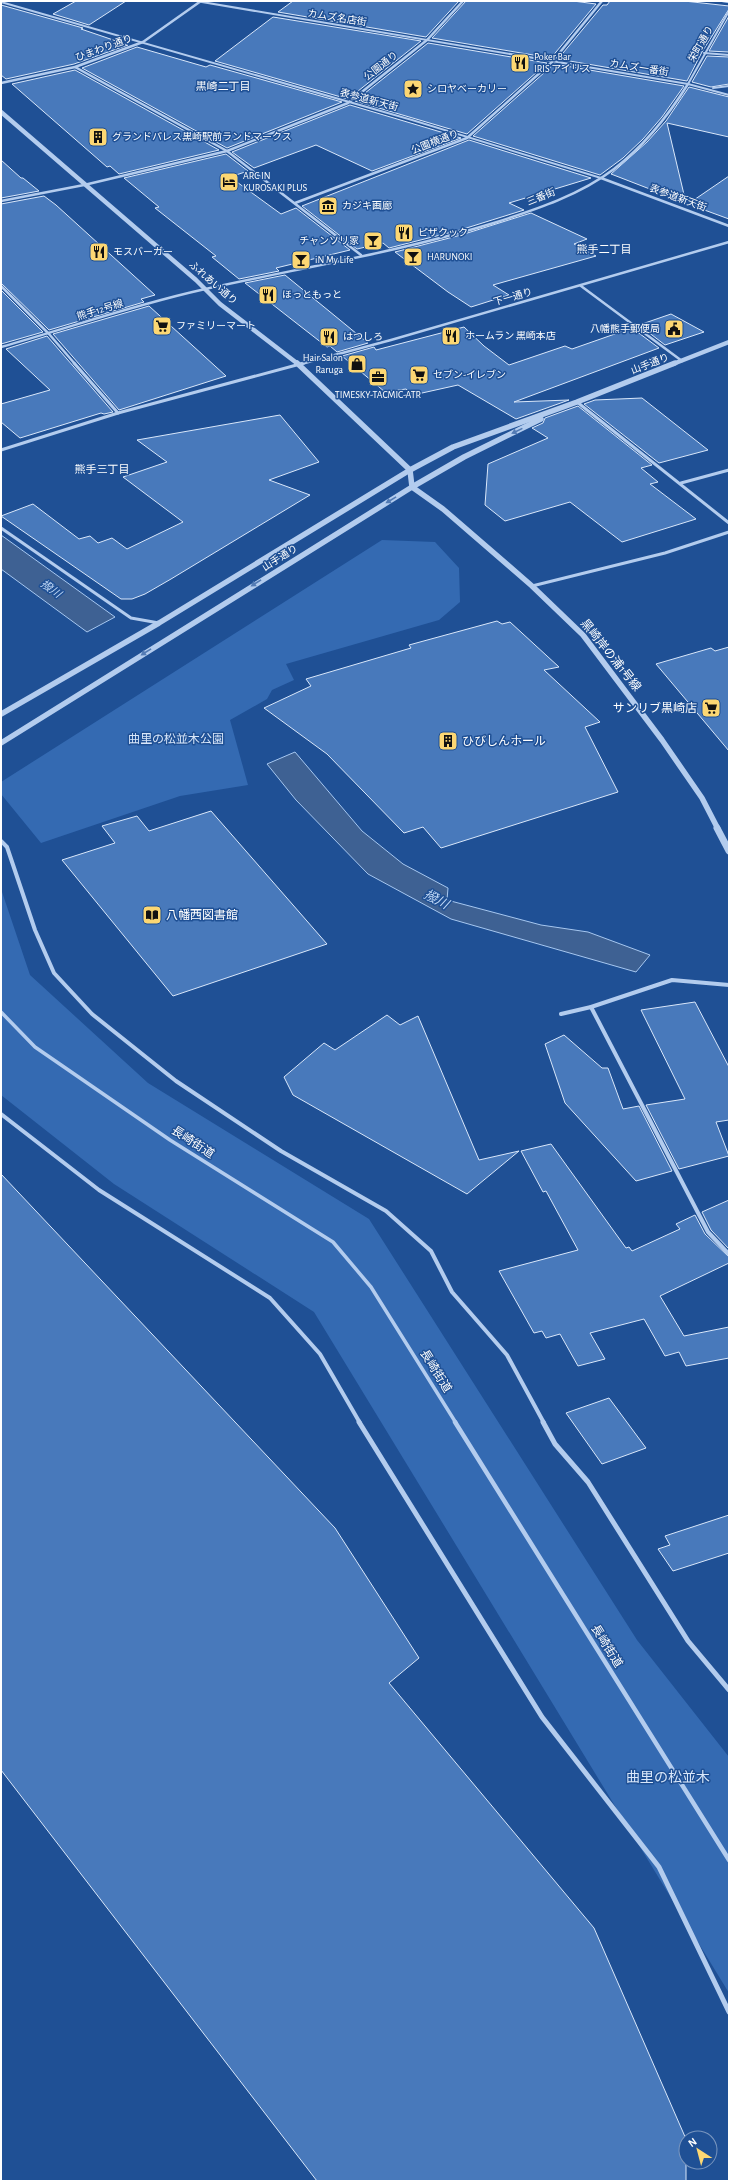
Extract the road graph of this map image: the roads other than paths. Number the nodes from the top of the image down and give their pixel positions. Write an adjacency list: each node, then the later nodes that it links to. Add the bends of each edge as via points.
1 (196, 1): 2 (street, カムズ名店街)
2 (201, 1): 9 (street, カムズ名店街); 10 (street, ひまわり通り)
3 (463, 1): 9 (street, 公園通り)
4 (602, 1): 13 (street, 公園横通り)
5 (723, 1): 7 (street)
6 (1, 2): 10 (street, 表参道新天街)
7 (729, 2)
8 (729, 11): 11 (street, 栄町通り)
9 (427, 40): 13 (street, カムズ一番街); 20 (street, 公園通り)
10 (143, 42): 14 (street, ひまわり通り); 20 (street, 表参道新天街)
11 (704, 53): 12 (street); 16 (street, 栄町通り)
12 (729, 55)
13 (552, 62): 16 (street, カムズ一番街); 22 (street, 公園横通り)
14 (75, 67): 15 (street, ひまわり通り); 23 (street)
15 (1, 83)
16 (688, 84): 18 (street, カムズ一番街); 24 (street, 三番街, via 653,131)
17 (729, 86): 18 (street)
18 (712, 89): 19 (street, カムズ一番街)
19 (729, 95)
20 (348, 103): 22 (street, 表参道新天街, via 401,116); 23 (street, 公園通り)
21 (1, 112): 25 (street, ふれあい通り)
22 (466, 138): 24 (street, 表参道新天街); 27 (street, 公園横通り)
23 (227, 151): 25 (street, 公園通り); 27 (street)
24 (601, 178): 28 (street, 表参道新天街); 30 (street, 三番街, via 553,201 496,222)
25 (84, 185): 26 (street, 公園通り); 33 (street, ふれあい通り)
26 (1, 201)
27 (295, 203): 30 (street)
28 (729, 226)
29 (729, 242): 32 (street, 下一通り)
30 (361, 256): 33 (street, 三番街)
31 (1, 286): 34 (street)
32 (581, 286): 37 (street); 38 (street, 下一通り)
33 (204, 289): 34 (street, 熊手12号線); 38 (street, ふれあい通り)
34 (49, 334): 36 (street, 熊手12号線); 40 (street)
35 (729, 342): 37 (street, 山手通り)
36 (1, 347)
37 (682, 361): 39 (street, 山手通り)
38 (300, 365): 40 (street, 下一通り); 42 (street, ふれあい通り, via 385,449)
39 (577, 402): 42 (street, 山手通り, via 453,447); 44 (street); 45 (street, 山手通り, one-way to 45, via 464,457)
40 (118, 414): 41 (street, 下一通り)
41 (1, 450)
42 (410, 470): 45 (street); 50 (street, 山手通り)
43 (729, 470): 44 (street)
44 (681, 483): 46 (street)
45 (412, 486): 49 (street, 黒崎岸の浦1号線, via 443,509); 52 (street, 山手通り, one-way to 52)
46 (729, 523)
47 (1, 528): 50 (street, via 131,618)
48 (729, 532): 49 (street, via 665,552)
49 (532, 586): 54 (street, 黒崎岸の浦1号線, via 583,635 662,740 702,798)
50 (160, 623): 51 (street, 山手通り)
51 (1, 714)
52 (1, 744)
53 (1, 841): 61 (street, via 6,847 35,930 54,973 92,1014 176,1081 274,1146 386,1211 431,1251 452,1292 507,1355 555,1444 588,1482 688,1641)
54 (729, 851)
55 (729, 985): 56 (street, via 672,980)
56 (591, 1007): 58 (street); 60 (street, via 708,1232)
57 (1, 1012): 62 (street, 長崎街道, via 35,1047 170,1140 333,1242 371,1286)
58 (561, 1014)
59 (1, 1114): 63 (street, via 99,1190 270,1298 320,1354 371,1443 542,1717 659,1867)
60 (729, 1254)
61 (729, 1690)
62 (729, 1860)
63 (729, 2012)

